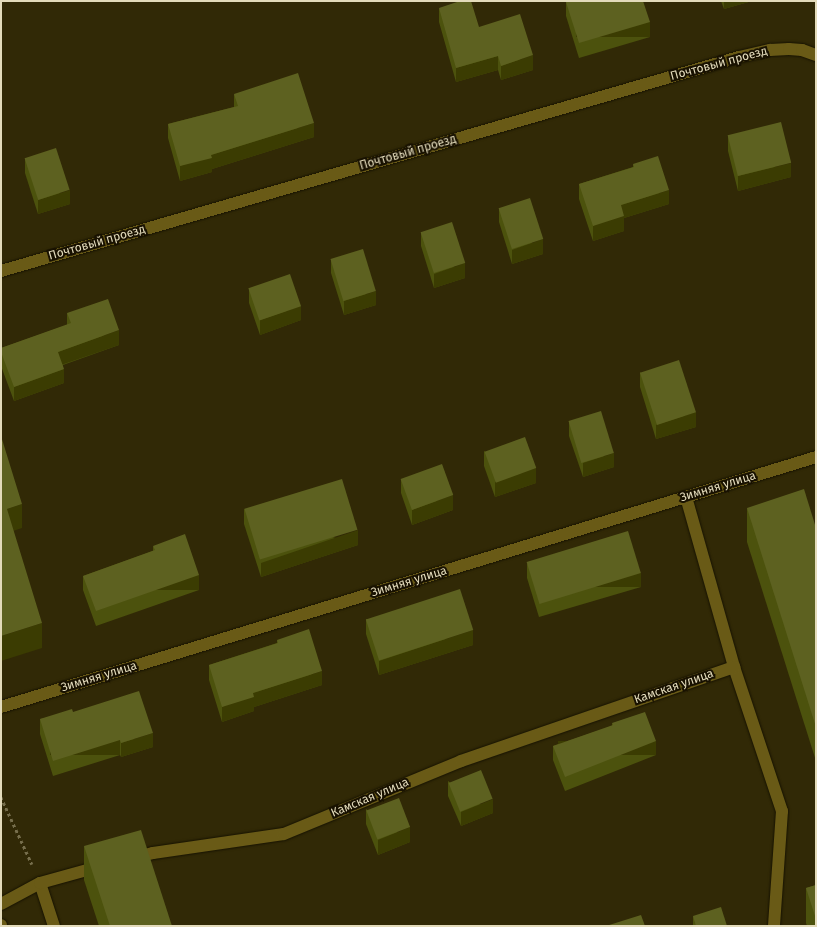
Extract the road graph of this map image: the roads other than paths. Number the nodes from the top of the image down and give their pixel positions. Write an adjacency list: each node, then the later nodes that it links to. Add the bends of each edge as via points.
1 (816, 55): 2 (street, Почтовый проезд, via 789,49 770,50 739,57)
2 (1, 271)
3 (815, 461): 4 (street, Зимняя улица)
4 (686, 497): 5 (street); 6 (street, Зимняя улица)
5 (734, 667): 7 (street, Камская улица, via 461,760 284,834 153,853); 12 (street, via 782,811)
6 (1, 707)
7 (123, 861)
8 (108, 865): 9 (street)
9 (40, 883): 10 (street); 11 (street)
10 (1, 904)
11 (54, 926)
12 (774, 926)

